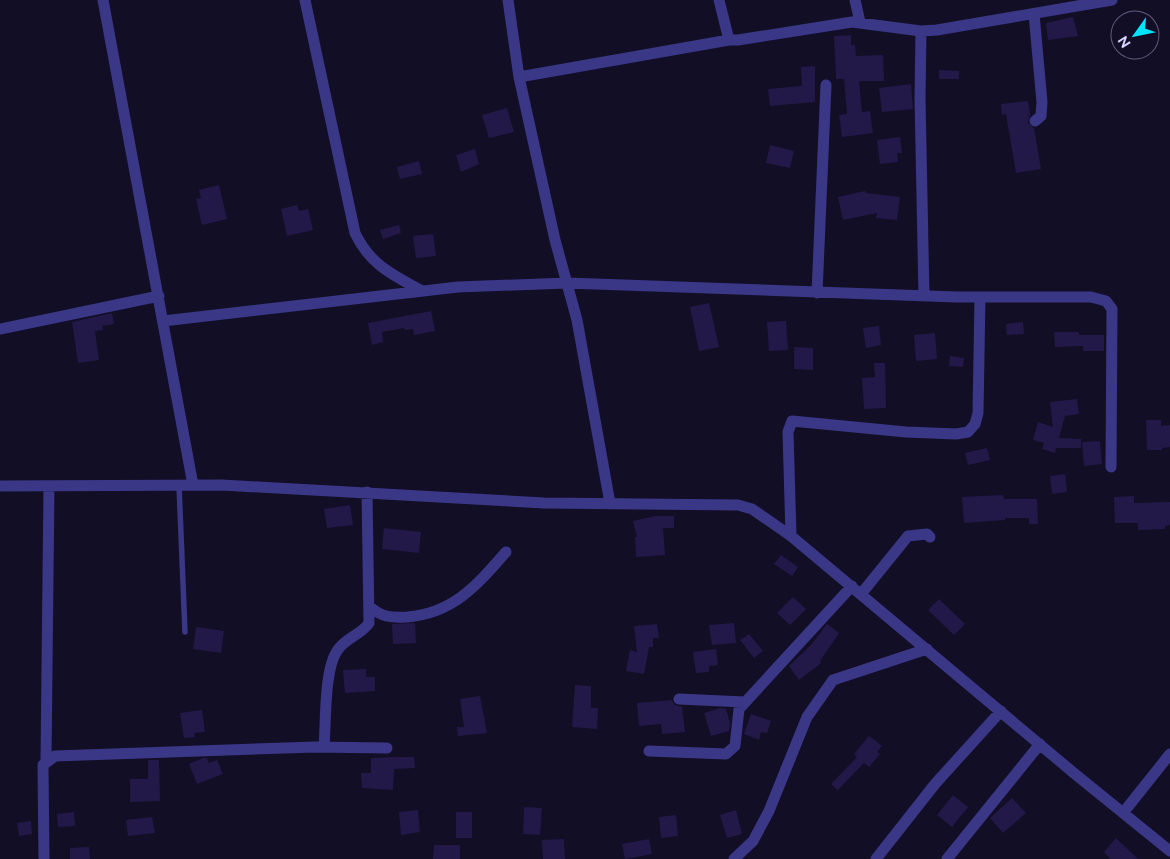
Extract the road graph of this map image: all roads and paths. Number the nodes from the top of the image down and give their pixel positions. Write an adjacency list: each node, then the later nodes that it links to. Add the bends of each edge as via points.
1 (103, 0): 17 (street)
2 (305, 0): 15 (street, via 355,233 371,260)
3 (508, 0): 11 (street)
4 (719, 0): 10 (street)
5 (855, 0): 8 (street)
6 (1112, 0): 7 (street)
7 (1034, 14): 9 (street); 13 (street, via 1042,102 1041,116)
8 (860, 22): 9 (street); 10 (street)
9 (921, 30): 18 (street)
10 (730, 40): 11 (street)
11 (519, 77): 14 (street, via 555,240)
12 (826, 85): 16 (street)
13 (1035, 121)
14 (568, 282): 15 (street); 16 (street); 28 (street)
15 (422, 291): 20 (street)
16 (817, 293): 18 (street)
17 (159, 296): 20 (street); 21 (street)
18 (924, 296): 19 (street)
19 (980, 297): 22 (street, via 1091,298 1111,304); 29 (street, via 978,413 975,424 968,432 956,434 792,421 788,432)
20 (163, 321): 24 (street)
21 (0, 329)
22 (1111, 466)
23 (179, 485): 24 (street); 26 (street); 34 (lane)
24 (193, 485): 27 (street)
25 (0, 486): 26 (street)
26 (49, 486): 44 (street)
27 (367, 492): 28 (street, via 544,503); 33 (street)
28 (610, 503): 29 (street, via 738,505 752,509)
29 (791, 536): 32 (street)
30 (930, 537): 32 (street, via 927,534 908,536)
31 (506, 552): 33 (street, via 473,587 444,609 420,616 389,618 377,614)
32 (856, 590): 35 (street); 37 (street)
33 (369, 606): 40 (street, via 369,623 337,650 329,672)
34 (185, 632)
35 (927, 649): 38 (street); 48 (street, via 833,680 806,717 769,810 753,841)
36 (679, 699): 37 (street)
37 (744, 702): 42 (street, via 737,716 735,746 726,754)
38 (1001, 711): 39 (street); 49 (street, via 935,784)
39 (1040, 744): 45 (street); 50 (street)
40 (324, 747): 41 (street); 44 (street, via 55,756)
41 (387, 748)
42 (649, 751)
43 (1170, 754): 45 (street)
44 (46, 760): 47 (street)
45 (1123, 813): 46 (street)
46 (1170, 851)
47 (44, 859)
48 (734, 859)
49 (876, 859)
50 (948, 859)

